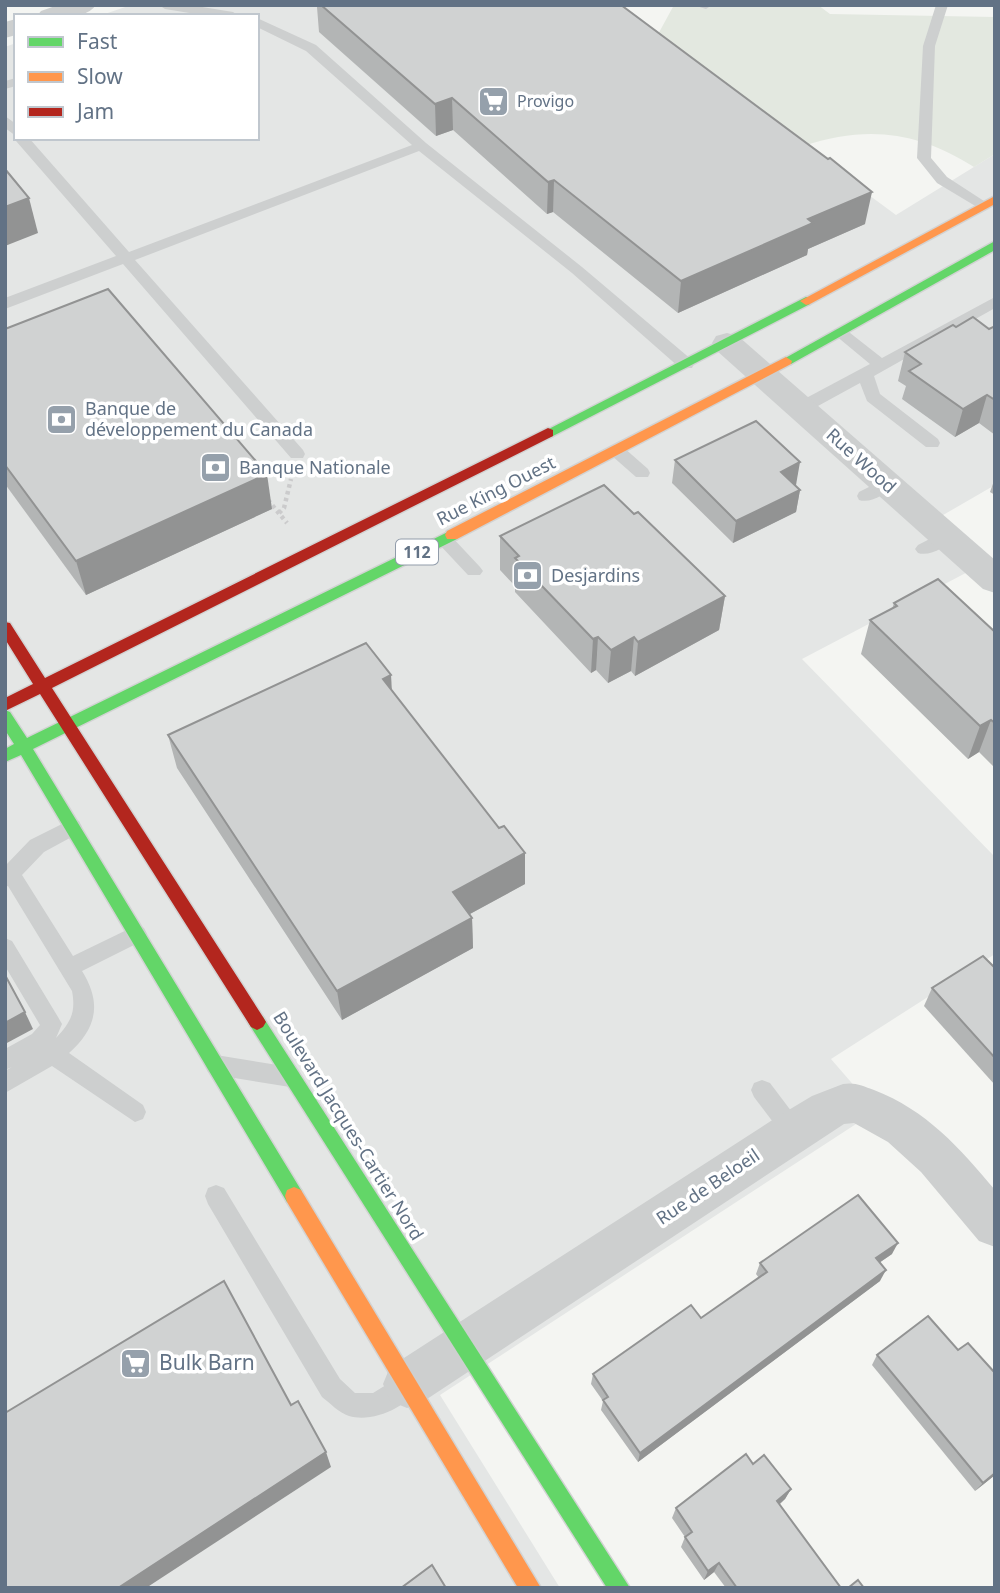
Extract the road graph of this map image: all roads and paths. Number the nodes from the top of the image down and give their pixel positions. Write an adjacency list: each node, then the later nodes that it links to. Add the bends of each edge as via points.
1 (84, 5): 6 (street)
2 (165, 5): 7 (lane)
3 (699, 5): 4 (lane)
4 (706, 5)
5 (942, 5): 11 (lane, via 929,46 924,158 942,180)
6 (56, 14)
7 (216, 14)
8 (259, 23): 10 (lane, via 311,48)
9 (23, 140): 13 (lane)
10 (421, 146): 13 (lane); 18 (lane)
11 (988, 203): 17 (main road, Rue King Ouest / 112)
12 (992, 249): 16 (main road, Rue King Ouest / 112)
13 (126, 258): 15 (lane); 25 (lane)
14 (995, 302): 19 (lane)
15 (5, 304)
16 (840, 332): 19 (lane); 20 (main road, Rue King Ouest / 112)
17 (727, 343): 18 (main road, Rue King Ouest / 112); 20 (street, Rue Wood)
18 (686, 364): 32 (main road, Rue King Ouest / 112)
19 (881, 365): 21 (lane)
20 (762, 374): 22 (street, Rue Wood); 24 (main road, Rue King Ouest / 112)
21 (865, 374): 22 (lane); 23 (lane, via 873,397)
22 (801, 408): 30 (street, Rue Wood, via 876,490 935,542)
23 (932, 443)
24 (617, 451): 26 (lane); 28 (main road, Rue King Ouest / 112)
25 (297, 454): 27 (path, via 285,508 279,513)
26 (642, 473)
27 (262, 492)
28 (444, 539): 29 (lane); 35 (main road, Rue King Ouest / 112)
29 (474, 571)
30 (995, 580)
31 (5, 627): 32 (main road, Boulevard Jacques-Cartier Nord)
32 (44, 686): 33 (main road, Rue King Ouest / 112); 35 (main road, Boulevard Jacques-Cartier Nord)
33 (5, 705)
34 (5, 716): 36 (main road)
35 (70, 724): 36 (main road, Rue King Ouest / 112); 46 (main road, Boulevard Jacques-Cartier Nord)
36 (23, 747): 37 (main road, Rue King Ouest / 112); 38 (main road)
37 (5, 755)
38 (72, 827): 39 (lane, via 37,846); 40 (main road)
39 (8, 877): 42 (lane)
40 (137, 934): 42 (lane); 45 (main road)
41 (5, 947): 44 (lane, via 51,1024 43,1039)
42 (68, 968): 43 (lane, via 82,989 86,1008 78,1029)
43 (51, 1053): 47 (lane); 49 (lane)
44 (5, 1060)
45 (215, 1065): 46 (lane); 54 (main road)
46 (294, 1078): 53 (main road, Boulevard Jacques-Cartier Nord)
47 (5, 1083)
48 (762, 1090): 50 (lane)
49 (135, 1112)
50 (793, 1131): 52 (street, Rue de Beloeil, via 851,1102 876,1111 905,1128 939,1160); 53 (street, Rue de Beloeil)
51 (216, 1196): 54 (lane, via 331,1388 351,1405 376,1405)
52 (995, 1224)
53 (466, 1347): 54 (street, Rue de Beloeil); 56 (main road, Boulevard Jacques-Cartier Nord)
54 (407, 1384): 55 (main road)
55 (530, 1588)
56 (619, 1588)

